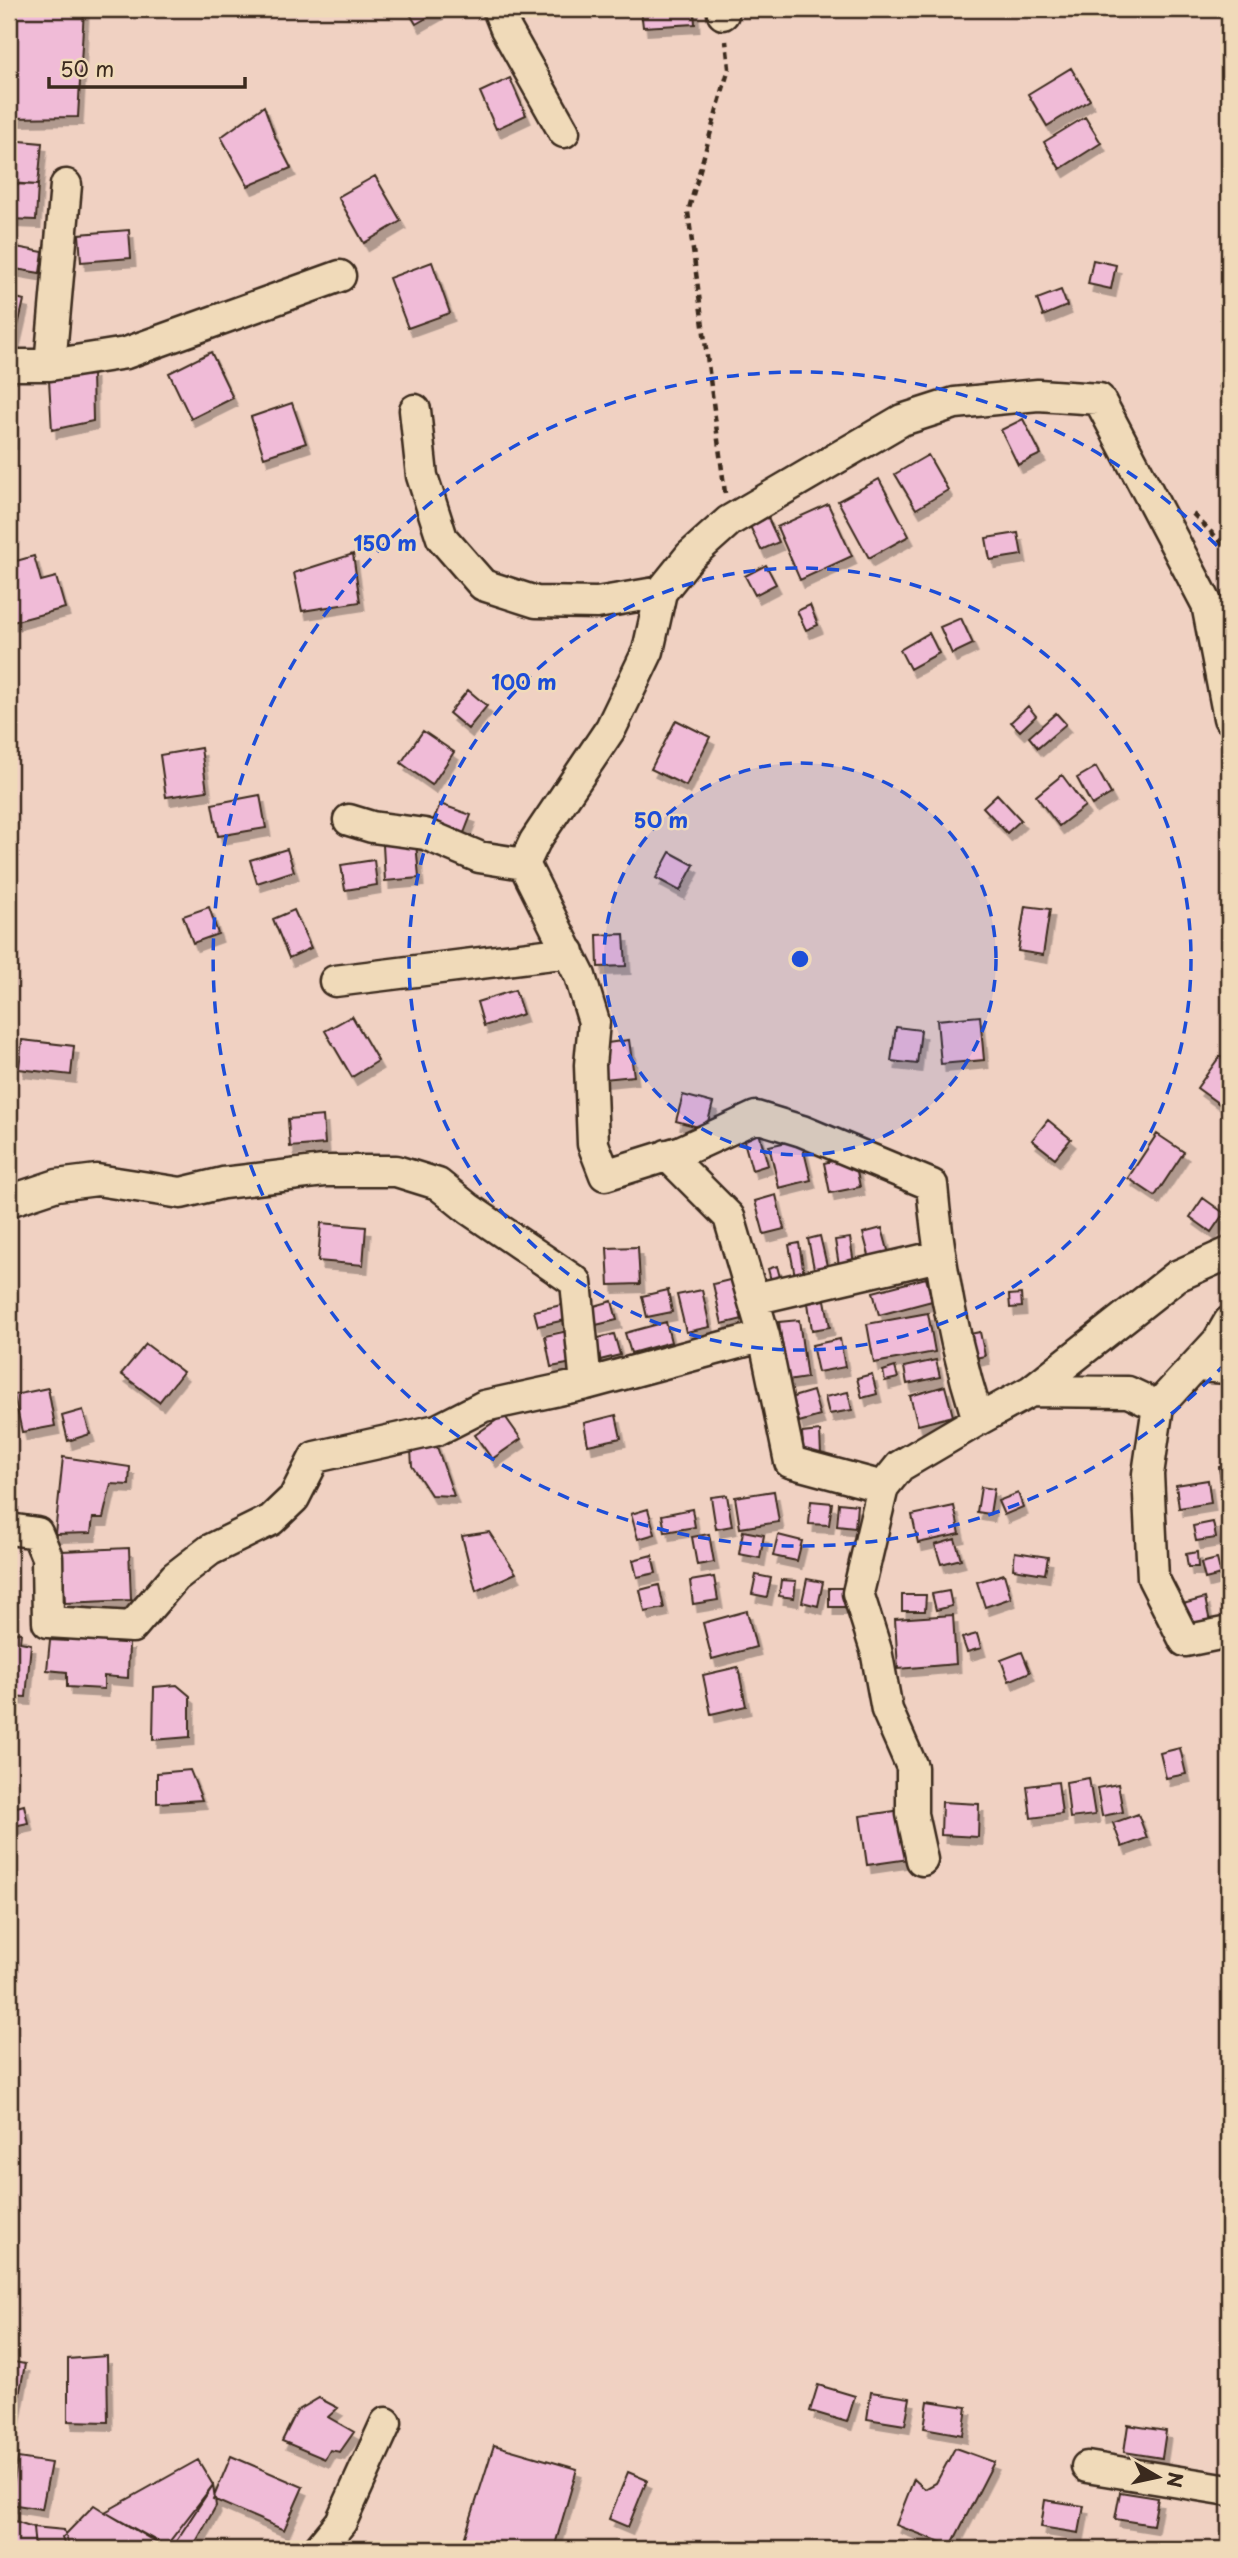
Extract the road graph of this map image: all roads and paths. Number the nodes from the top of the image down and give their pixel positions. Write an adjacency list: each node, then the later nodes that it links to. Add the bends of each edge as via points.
1 (498, 9): 3 (street)
2 (723, 11): 9 (path, via 729,68 688,212)
3 (564, 132)
4 (66, 185): 6 (street)
5 (340, 276): 6 (street, via 126,353)
6 (50, 365): 7 (street)
7 (9, 366)
8 (415, 410): 10 (street, via 422,476 442,538 484,584 536,603 597,604)
9 (729, 521): 10 (street, via 690,555); 11 (street, via 902,420 956,403 983,400 1038,395 1099,399 1207,604)
10 (661, 592): 13 (street, via 648,651 611,728)
11 (1229, 718)
12 (349, 820): 13 (street, via 425,834 479,857)
13 (524, 864): 14 (street)
14 (569, 952): 15 (street); 16 (street, via 594,1022 590,1065 593,1144 604,1175)
15 (335, 981)
16 (667, 1155): 19 (street, via 756,1117 802,1131 932,1185); 20 (street, via 729,1217)
17 (9, 1201): 25 (street, via 57,1185 97,1180 181,1193 324,1171 396,1171 439,1184 576,1282)
18 (1229, 1252): 26 (street, via 1177,1276)
19 (939, 1256): 20 (street); 28 (street, via 963,1373 978,1420)
20 (754, 1299): 22 (street)
21 (1229, 1322): 23 (street)
22 (764, 1336): 25 (street); 29 (street, via 790,1462)
23 (1195, 1366): 24 (street); 27 (street)
24 (1229, 1368)
25 (586, 1384): 30 (street, via 484,1406 437,1430 315,1457 294,1499 271,1520 210,1550 175,1577 132,1627 48,1622 47,1557 37,1533)
26 (1031, 1391): 27 (street, via 1128,1392); 28 (street)
27 (1158, 1406): 31 (street, via 1148,1474 1153,1578 1185,1641)
28 (985, 1416): 29 (street, via 900,1466)
29 (883, 1487): 32 (street, via 858,1593 876,1650 887,1710 912,1767 912,1814)
30 (9, 1529)
31 (1229, 1632)
32 (922, 1860)
33 (386, 2423): 36 (street, via 341,2522)
34 (1087, 2467): 35 (street)
35 (1229, 2490)
36 (319, 2549)

